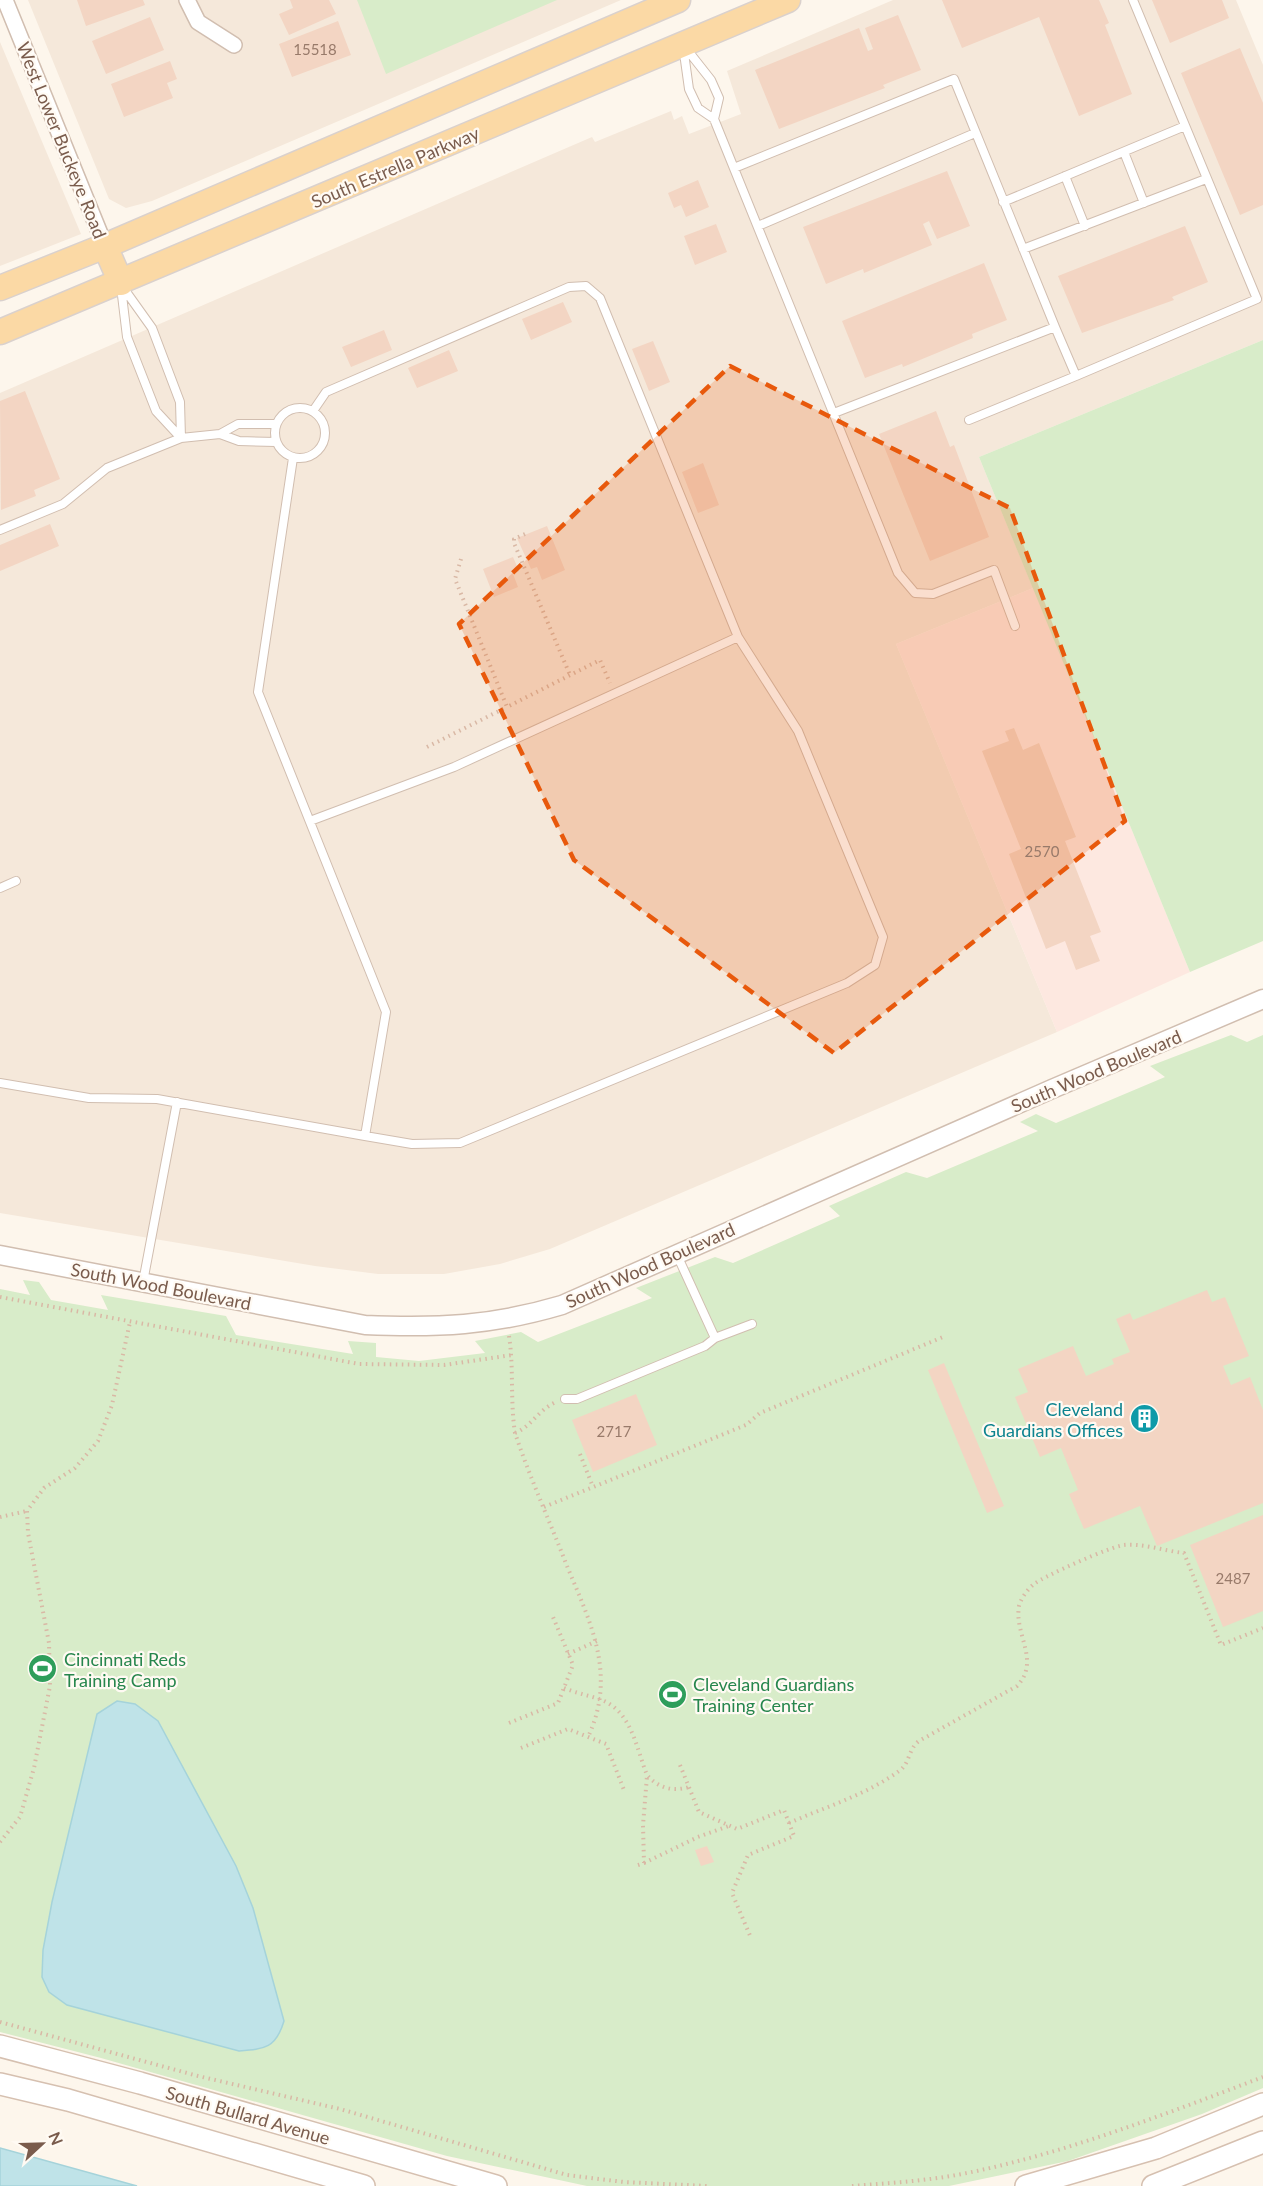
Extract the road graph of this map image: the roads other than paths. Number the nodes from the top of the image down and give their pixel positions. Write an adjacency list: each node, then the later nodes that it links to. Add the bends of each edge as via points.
1 (5, 0): 19 (street, West Lower Buckeye Road)
2 (188, 0): 6 (street, via 198,22)
3 (678, 0): 19 (main road)
4 (788, 0): 7 (main road, South Estrella Parkway)
5 (1132, 0): 9 (lane)
6 (234, 45)
7 (683, 45): 8 (lane, via 689,89 698,108); 8 (lane, via 711,80 719,98); 21 (main road, South Estrella Parkway)
8 (714, 119): 12 (lane)
9 (1185, 126): 11 (lane); 14 (lane)
10 (975, 133): 12 (lane, via 954,79); 15 (lane); 17 (lane)
11 (1124, 152): 13 (lane); 16 (lane)
12 (734, 168): 17 (lane)
13 (1065, 176): 15 (lane); 18 (lane)
14 (1206, 179): 16 (lane); 23 (lane)
15 (1003, 202): 20 (lane)
16 (1144, 203): 18 (lane)
17 (758, 226): 28 (lane)
18 (1085, 226): 20 (lane)
19 (105, 246): 21 (main road); 22 (main road)
20 (1023, 249): 24 (lane)
21 (121, 284): 25 (main road, South Estrella Parkway); 32 (lane, via 152,328 180,402); 32 (lane, via 127,337 156,411)
22 (0, 288)
23 (1260, 299): 26 (lane)
24 (1055, 327): 26 (lane); 28 (lane)
25 (0, 332)
26 (1076, 376): 29 (lane)
27 (313, 411): 30 (lane, via 296,408); 34 (lane, via 324,424 322,448 309,458); 37 (lane, via 326,392 569,287 586,286 600,298)
28 (834, 414): 36 (lane, via 898,573 915,593 933,594 994,570)
29 (969, 420)
30 (276, 424): 31 (lane, via 238,424); 33 (lane)
31 (220, 434): 32 (lane); 33 (lane, via 239,441)
32 (181, 438): 35 (lane, via 107,468 63,504)
33 (276, 442): 34 (lane)
34 (293, 458): 38 (lane, via 258,692)
35 (0, 530)
36 (1016, 626)
37 (738, 637): 38 (lane, via 454,767); 44 (lane, via 798,731 883,937 875,965 847,983 460,1143 412,1144)
38 (310, 821): 44 (lane, via 386,1012)
39 (16, 881): 40 (lane)
40 (0, 888)
41 (1263, 999): 45 (street, South Wood Boulevard)
42 (0, 1083): 43 (lane, via 89,1098)
43 (177, 1102): 44 (lane); 47 (lane)
44 (365, 1136)
45 (677, 1253): 47 (street, South Wood Boulevard, via 562,1305 507,1320 426,1328 365,1325); 49 (lane)
46 (0, 1255): 47 (street, South Wood Boulevard)
47 (143, 1282)
48 (752, 1324): 49 (lane)
49 (715, 1338): 50 (lane, via 705,1346 577,1399)
50 (565, 1399)
51 (0, 2046): 56 (main road, South Bullard Avenue)
52 (0, 2084): 55 (main road, South Bullard Avenue)
53 (1263, 2104): 57 (main road, via 1156,2148)
54 (1263, 2142): 58 (main road)
55 (364, 2186)
56 (496, 2186)
57 (1026, 2186)
58 (1153, 2186)

